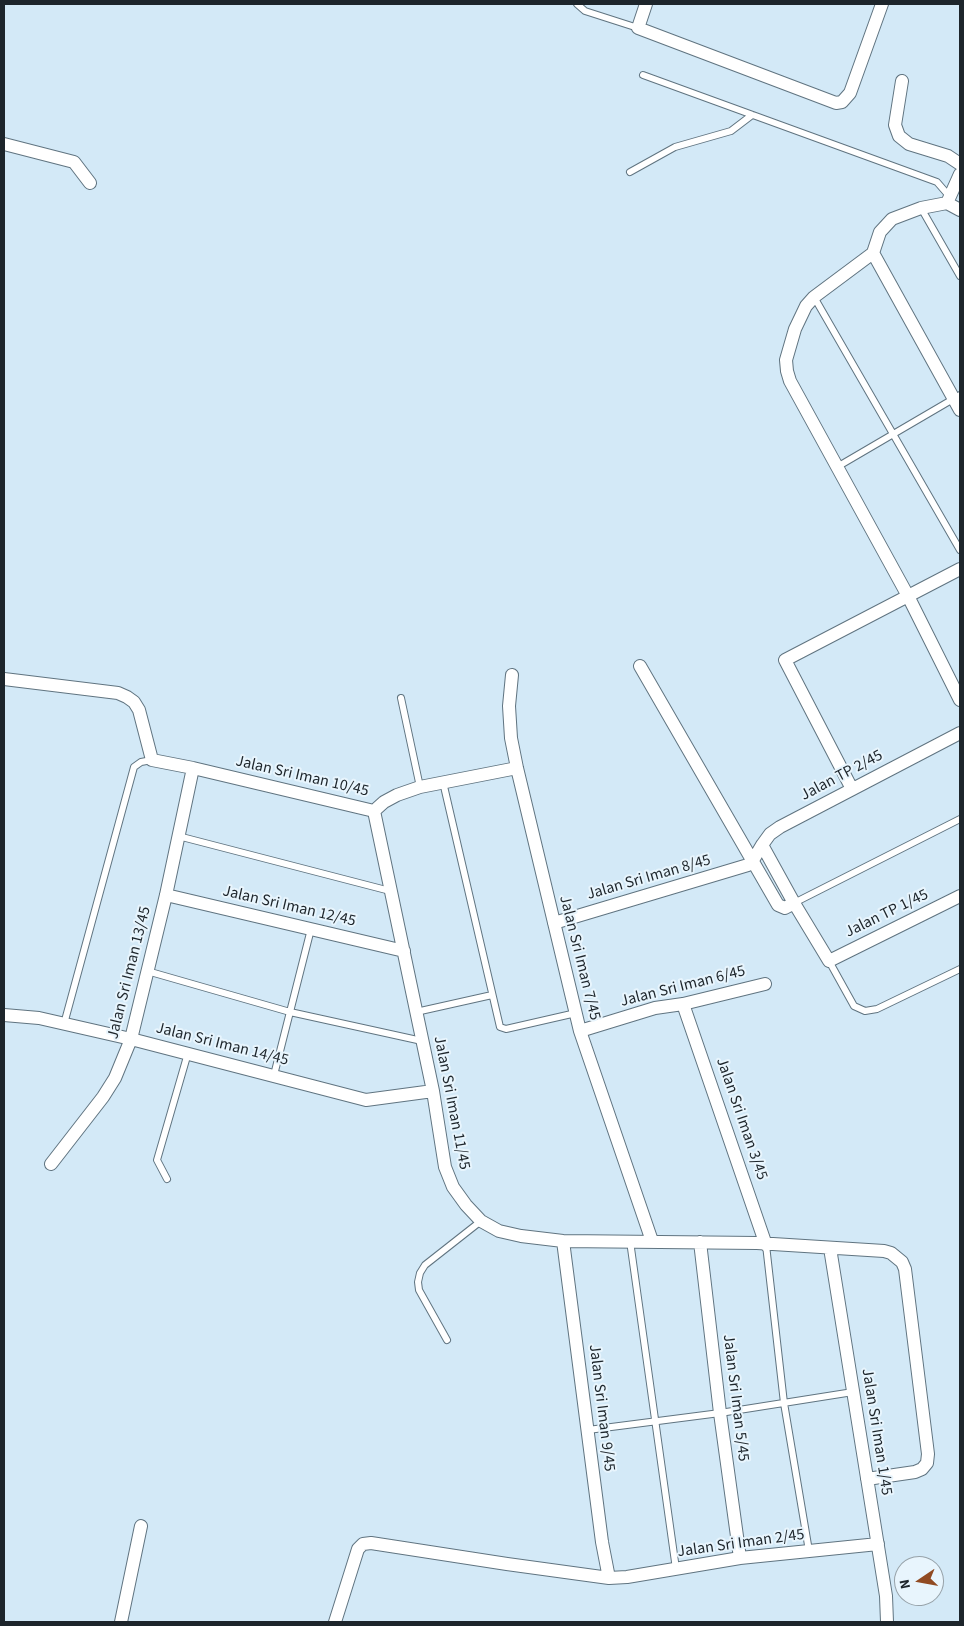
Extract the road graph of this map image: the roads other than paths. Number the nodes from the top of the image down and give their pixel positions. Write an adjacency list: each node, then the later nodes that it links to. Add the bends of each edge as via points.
1 (577, 4): 4 (lane, via 585,11)
2 (646, 4): 4 (street)
3 (882, 4): 4 (street, via 850,93 842,102 836,103)
4 (638, 28)
5 (643, 75): 7 (lane)
6 (902, 80): 9 (street, via 895,125 899,136 909,144 948,156)
7 (752, 115): 10 (lane, via 730,131 675,146); 13 (lane, via 937,182)
8 (4, 144): 12 (street, via 74,162)
9 (960, 164)
10 (630, 172)
11 (960, 174): 13 (street)
12 (90, 183)
13 (948, 200): 14 (street); 15 (street)
14 (921, 208): 16 (street, via 888,223 880,232); 17 (lane)
15 (960, 210)
16 (872, 253): 18 (street); 19 (street)
17 (960, 276)
18 (814, 297): 21 (lane); 22 (street, via 795,329 786,371)
19 (957, 397): 20 (street); 21 (lane)
20 (960, 410)
21 (893, 434): 22 (lane); 23 (lane)
22 (837, 467): 25 (street)
23 (960, 550)
24 (960, 569): 25 (street)
25 (908, 596): 30 (street); 37 (street, via 785,660)
26 (640, 666): 42 (street)
27 (512, 675): 34 (street, Jalan Sri Iman 7/45, via 509,706)
28 (4, 679): 32 (street, via 118,693 127,697 140,710)
29 (402, 698): 36 (lane)
30 (960, 700)
31 (960, 733): 37 (street, Jalan TP 2/45)
32 (152, 760): 33 (street, Jalan Sri Iman 10/45); 60 (lane, via 134,767)
33 (193, 768): 38 (street, Jalan Sri Iman 10/45); 40 (street, Jalan Sri Iman 13/45)
34 (516, 768): 35 (street, Jalan Sri Iman 10/45); 47 (street, Jalan Sri Iman 7/45)
35 (443, 782): 36 (street, Jalan Sri Iman 10/45); 54 (lane)
36 (420, 787): 38 (street, Jalan Sri Iman 10/45, via 396,795)
37 (852, 789): 41 (street, Jalan TP 2/45, via 780,827)
38 (374, 811): 43 (street, Jalan Sri Iman 11/45)
39 (960, 819): 46 (lane)
40 (178, 836): 43 (lane); 44 (street, Jalan Sri Iman 13/45)
41 (762, 845): 42 (street, Jalan TP 2/45); 46 (street)
42 (752, 862): 46 (street, via 781,908); 47 (street, Jalan Sri Iman 8/45)
43 (392, 891): 49 (street, Jalan Sri Iman 11/45)
44 (166, 895): 48 (street, Jalan Sri Iman 12/45); 52 (street, Jalan Sri Iman 13/45)
45 (960, 896): 50 (street, Jalan TP 1/45)
46 (794, 903): 50 (street)
47 (554, 923): 58 (street, Jalan Sri Iman 7/45)
48 (311, 928): 49 (street, Jalan Sri Iman 12/45); 56 (lane)
49 (404, 950): 57 (street, Jalan Sri Iman 11/45)
50 (829, 961): 51 (lane, via 854,1006 865,1011 877,1009)
51 (960, 969)
52 (147, 971): 56 (lane); 62 (street, Jalan Sri Iman 13/45)
53 (765, 984): 55 (street, Jalan Sri Iman 6/45)
54 (492, 995): 57 (lane); 58 (lane, via 498,1024 503,1029)
55 (684, 1004): 61 (street, Jalan Sri Iman 6/45, via 655,1008); 74 (street, Jalan Sri Iman 3/45)
56 (290, 1012): 63 (lane); 65 (lane)
57 (416, 1012): 63 (street, Jalan Sri Iman 11/45)
58 (576, 1013): 61 (street, Jalan Sri Iman 7/45)
59 (4, 1015): 60 (street, Jalan Sri Iman 14/45)
60 (64, 1024): 62 (street, Jalan Sri Iman 14/45)
61 (580, 1031): 72 (street, Jalan Sri Iman 7/45)
62 (131, 1039): 64 (street, Jalan Sri Iman 14/45); 67 (street, Jalan Sri Iman 13/45, via 115,1078 103,1097)
63 (422, 1041): 66 (street, Jalan Sri Iman 11/45)
64 (188, 1053): 65 (street, Jalan Sri Iman 14/45); 68 (lane, via 157,1160)
65 (274, 1075): 66 (street, Jalan Sri Iman 14/45, via 366,1100)
66 (433, 1091): 69 (street, Jalan Sri Iman 11/45, via 445,1167 453,1188)
67 (50, 1164)
68 (167, 1179)
69 (481, 1220): 70 (street, Jalan Sri Iman 11/45, via 499,1231); 76 (lane, via 420,1273 419,1290)
70 (563, 1241): 71 (street, Jalan Sri Iman 11/45); 81 (street, Jalan Sri Iman 9/45)
71 (630, 1241): 72 (street, Jalan Sri Iman 11/45); 80 (lane)
72 (652, 1241): 73 (street, Jalan Sri Iman 11/45)
73 (700, 1242): 74 (street, Jalan Sri Iman 11/45); 79 (street, Jalan Sri Iman 5/45)
74 (766, 1245): 75 (street, Jalan Sri Iman 11/45); 78 (lane)
75 (830, 1248): 77 (street, Jalan Sri Iman 1/45); 82 (street, Jalan Sri Iman 11/45, via 884,1251 902,1262 905,1269 927,1463 915,1472)
76 (447, 1340)
77 (853, 1392): 78 (lane); 82 (street, Jalan Sri Iman 1/45)
78 (784, 1403): 79 (lane); 85 (lane)
79 (720, 1413): 80 (lane); 86 (street, Jalan Sri Iman 5/45)
80 (655, 1421): 81 (lane); 87 (lane)
81 (588, 1430): 88 (street, Jalan Sri Iman 9/45)
82 (867, 1478): 84 (street, Jalan Sri Iman 1/45)
83 (140, 1526): 89 (street)
84 (878, 1544): 85 (street, Jalan Sri Iman 2/45); 91 (street, Jalan Sri Iman 1/45)
85 (809, 1551): 86 (street, Jalan Sri Iman 2/45)
86 (740, 1558): 87 (street, Jalan Sri Iman 2/45)
87 (676, 1569): 88 (street, Jalan Sri Iman 2/45)
88 (609, 1578): 90 (street, Jalan Sri Iman 2/45, via 363,1544 358,1549)
89 (121, 1622)
90 (335, 1622)
91 (887, 1622)

